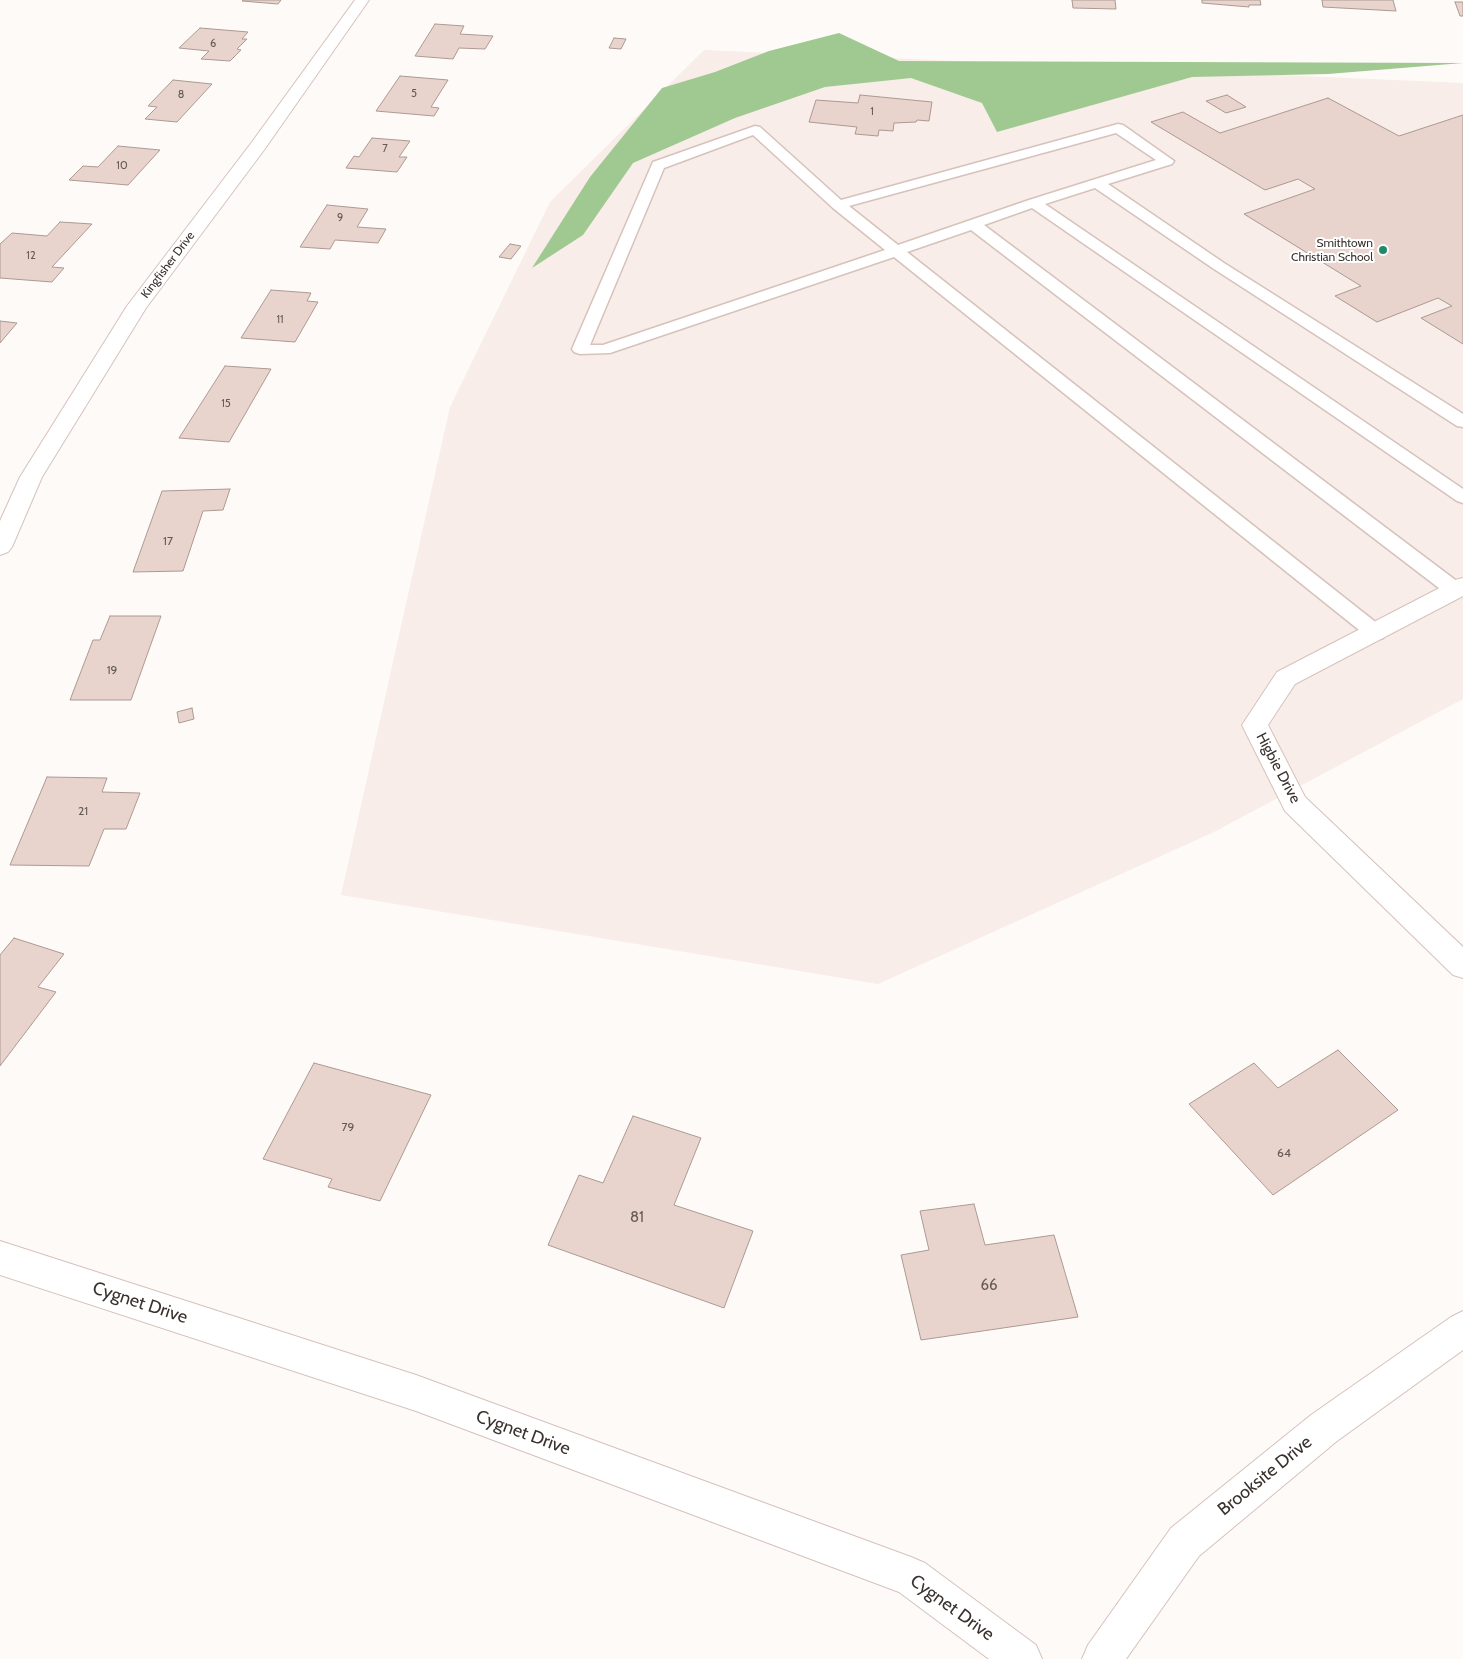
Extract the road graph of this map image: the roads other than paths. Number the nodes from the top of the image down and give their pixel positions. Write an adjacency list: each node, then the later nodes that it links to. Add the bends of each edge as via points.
1 (362, 0): 9 (street, Kingfisher Drive, via 258,146 137,306 31,477)
2 (1096, 183): 3 (lane); 4 (lane, via 1167,161 1118,128); 7 (lane)
3 (1034, 203): 5 (lane); 8 (lane)
4 (838, 205): 6 (lane); 6 (lane, via 755,130 658,166 580,349 604,350)
5 (973, 224): 6 (lane); 10 (lane)
6 (896, 251): 11 (lane)
7 (1463, 422)
8 (1463, 497)
9 (0, 547)
10 (1459, 588): 11 (street, Higbie Drive)
11 (1376, 633): 12 (street, Higbie Drive, via 1286,678 1255,726 1295,804)
12 (1463, 966)
13 (0, 1258): 15 (street, Cygnet Drive, via 416,1392 911,1577)
14 (1463, 1328): 16 (street, Brooksite Drive, via 1324,1428 1184,1542)
15 (1022, 1659)
16 (1102, 1659)

